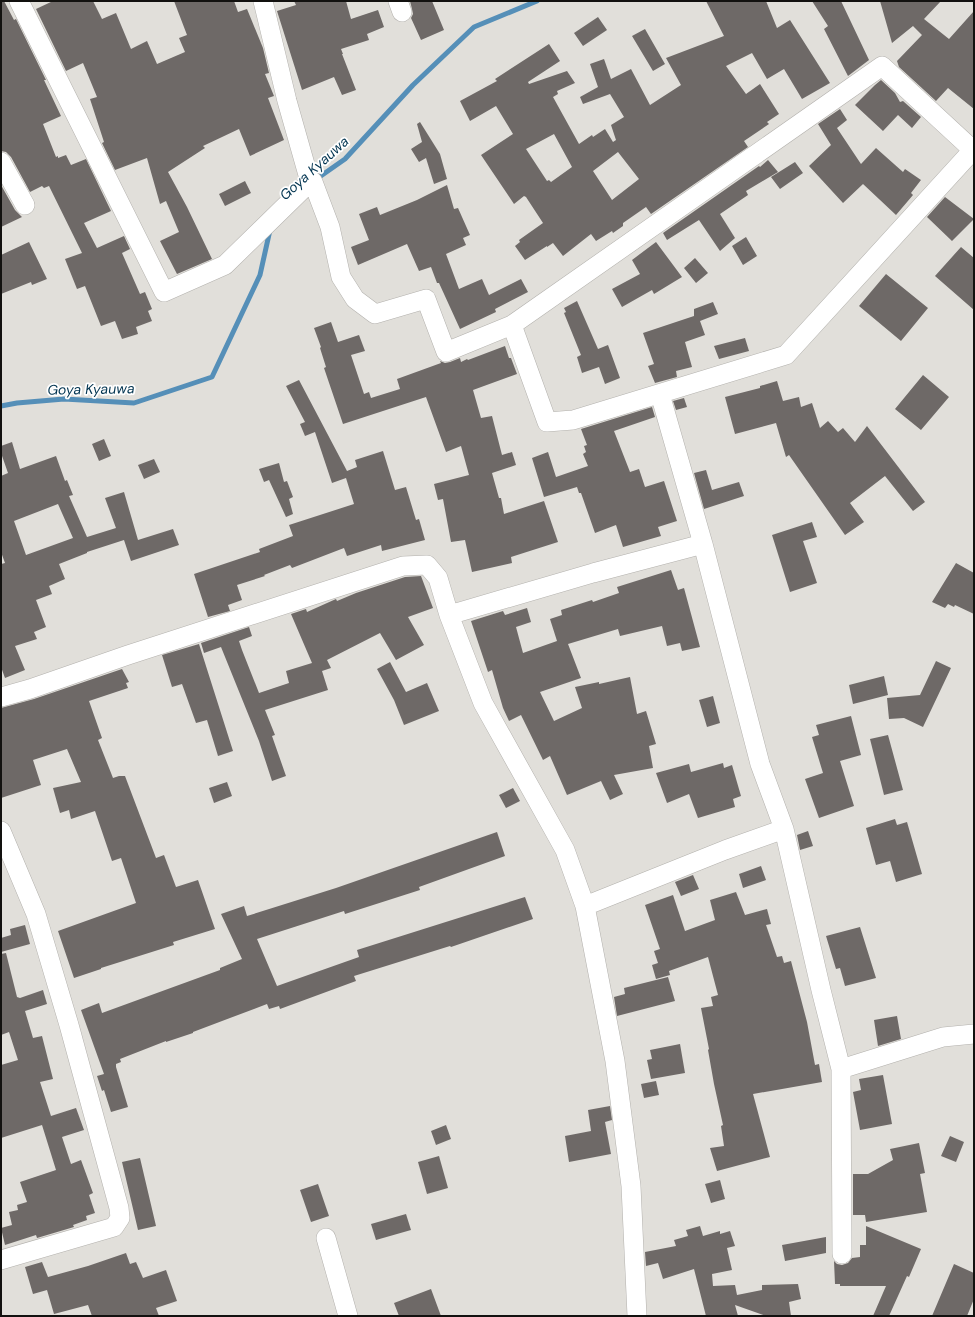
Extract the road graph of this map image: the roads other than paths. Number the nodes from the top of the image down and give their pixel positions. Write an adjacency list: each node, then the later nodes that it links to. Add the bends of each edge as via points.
1 (19, 1): 5 (street, via 164,292 225,265)
2 (262, 1): 5 (street)
3 (974, 150): 7 (street, via 882,66); 8 (street, via 786,355)
4 (1, 162): 6 (street)
5 (310, 182): 7 (street, via 313,182 330,227 341,277 355,299 375,314 426,299 446,352)
6 (25, 205)
7 (512, 325): 8 (street, via 547,422 573,420)
8 (660, 394): 9 (street)
9 (703, 544): 10 (street); 12 (street, via 760,764)
10 (449, 615): 11 (street, via 438,578 428,565 403,566); 14 (street, via 483,703 565,850)
11 (1, 697)
12 (784, 828): 14 (street); 16 (street)
13 (1, 830): 19 (street, via 38,921 69,1025 120,1218 114,1227)
14 (585, 906): 21 (street, via 615,1061 631,1186)
15 (974, 1034): 16 (street, via 943,1037)
16 (841, 1069): 18 (street)
17 (326, 1238): 20 (street)
18 (842, 1254)
19 (1, 1260)
20 (348, 1316)
21 (637, 1316)

